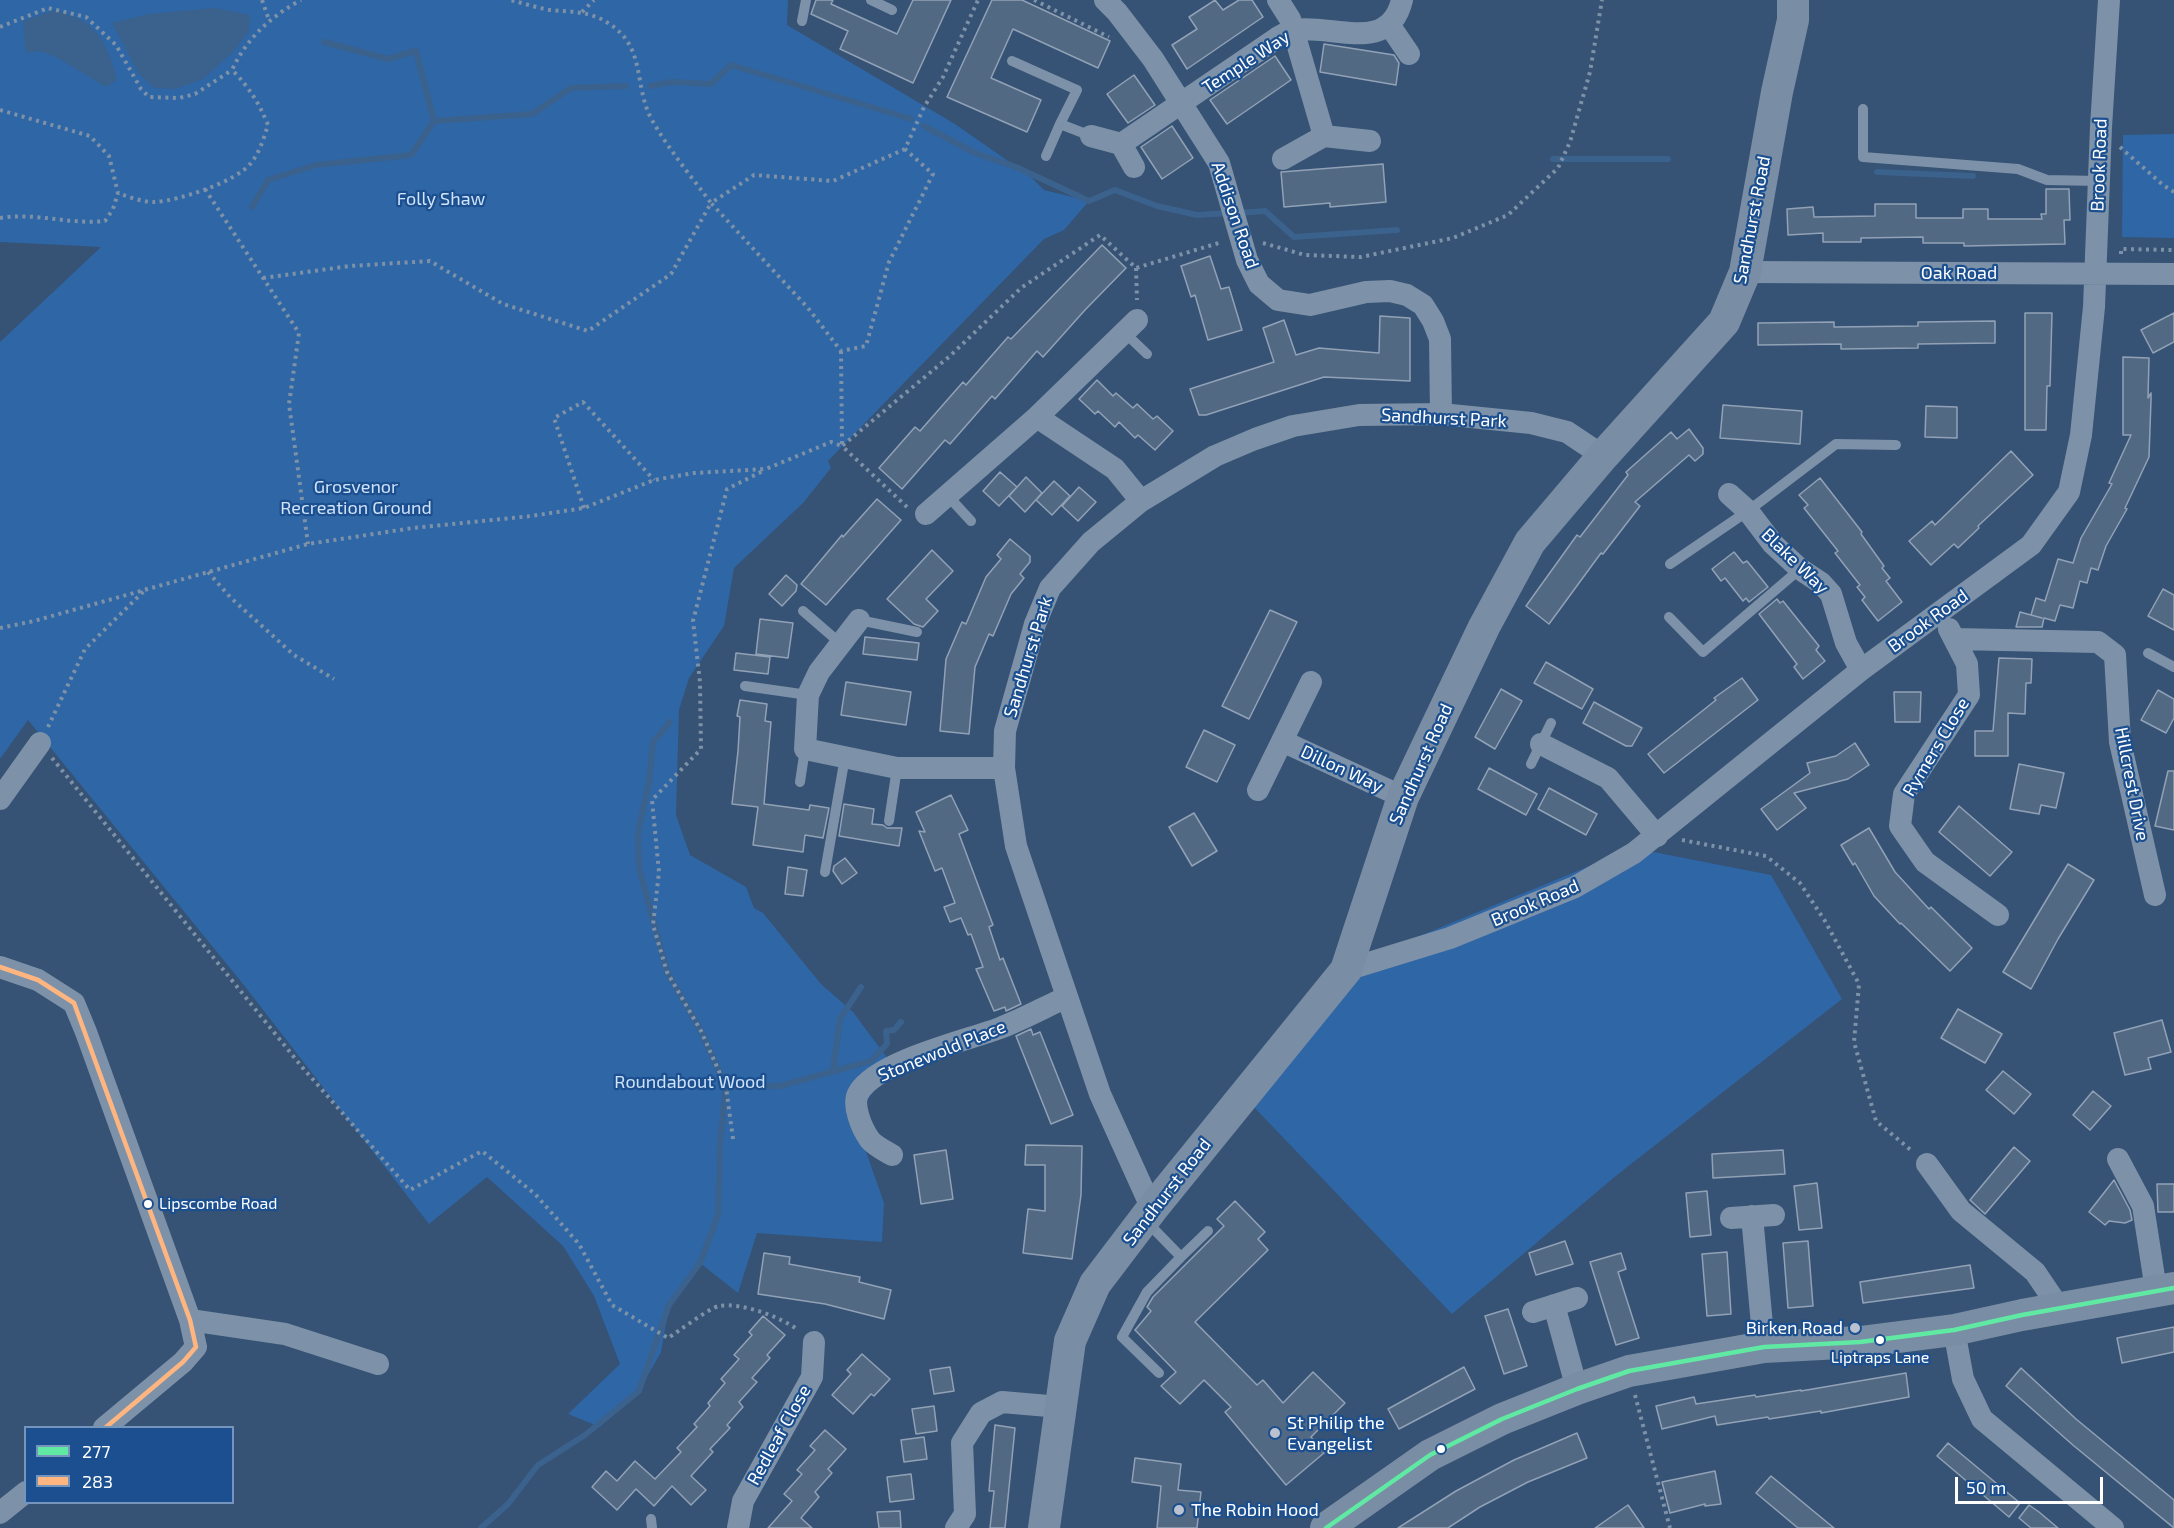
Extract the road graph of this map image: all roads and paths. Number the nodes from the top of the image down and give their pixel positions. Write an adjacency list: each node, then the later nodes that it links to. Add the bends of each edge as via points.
1 (262, 0): 17 (path)
2 (300, 0): 17 (path)
3 (510, 0): 16 (path, via 549,10)
4 (594, 0): 16 (path)
5 (806, 0): 18 (lane)
6 (871, 0): 15 (lane)
7 (978, 0): 35 (path, via 944,77 924,106)
8 (1034, 0): 22 (path)
9 (1105, 0): 26 (street, Addison Road, via 1153,58)
10 (1278, 0): 21 (street)
11 (1402, 0): 19 (street)
12 (1602, 0): 45 (path, via 1590,72 1570,142 1558,168 1508,215 1453,238 1361,257 1305,255)
13 (1792, 0): 47 (street, Sandhurst Road, via 1793,20)
14 (2109, 0): 30 (street, Brook Road)
15 (892, 10)
16 (582, 12): 43 (path, via 607,22 626,37 638,62 644,101 652,120)
17 (269, 20): 25 (path, via 245,45)
18 (802, 21)
19 (1390, 26): 21 (street, Temple Way, via 1370,33); 23 (street)
20 (0, 27): 25 (path, via 48,8 86,17 116,45 149,97 195,94)
21 (1293, 30): 26 (street, Temple Way); 32 (street)
22 (1113, 39)
23 (1409, 54)
24 (1012, 61): 29 (lane, via 1077,90)
25 (232, 70): 40 (path, via 258,101 268,125 251,163 235,177)
26 (1183, 104): 34 (street, Temple Way); 45 (street, Addison Road, via 1219,163)
27 (1863, 109): 39 (lane, via 1863,157 2018,169 2047,180)
28 (0, 110): 42 (path, via 90,136 109,156)
29 (1060, 124): 31 (lane); 36 (lane)
30 (2101, 127): 39 (street, Brook Road); 41 (path)
31 (1091, 136): 34 (street)
32 (1324, 136): 33 (street); 37 (street)
33 (1370, 141)
34 (1121, 144): 38 (street)
35 (905, 149): 43 (path, via 833,181 754,175); 52 (path, via 933,174 889,262 866,346)
36 (1046, 156)
37 (1283, 159)
38 (1134, 167)
39 (2099, 181): 48 (street, Brook Road)
40 (205, 189): 42 (path, via 152,202); 50 (path)
41 (2174, 192)
42 (118, 194): 44 (path, via 105,221 87,223 18,215)
43 (711, 203): 50 (path, via 672,274 588,332 503,304 430,261 350,266); 52 (path, via 808,308)
44 (0, 218)
45 (1240, 231): 46 (path); 54 (street, Addison Road, via 1247,260 1259,284 1278,300 1310,305 1366,292 1390,291 1423,304 1440,339)
46 (1136, 268): 51 (path); 57 (path, via 1100,235 1022,288 950,356)
47 (1745, 272): 48 (street, Oak Road); 58 (street, Sandhurst Road, via 1724,322)
48 (2095, 273): 49 (street, Oak Road); 74 (street, Brook Road, via 2081,435 2069,492 2031,544)
49 (2174, 274)
50 (263, 278): 68 (path, via 299,333 289,404)
51 (1130, 326): 53 (lane); 55 (street)
52 (841, 351): 57 (path)
53 (1147, 354)
54 (1441, 414): 58 (street, Sandhurst Park, via 1531,423 1567,432); 63 (street, Sandhurst Park, via 1359,415 1293,426 1215,456)
55 (1036, 417): 62 (street); 63 (street, via 1115,469)
56 (1896, 445): 65 (lane, via 1836,444)
57 (842, 446): 59 (path, via 831,442); 66 (path)
58 (1603, 456): 98 (street, Sandhurst Road, via 1530,542 1484,627)
59 (766, 469): 60 (path, via 694,473); 108 (path, via 727,489 693,621 700,681 701,749 652,800 659,872 653,925 667,972 701,1031 726,1088)
60 (654, 480): 64 (path); 64 (path, via 583,402 554,418)
61 (1729, 494): 65 (street, Blake Way)
62 (947, 495): 66 (street); 67 (lane)
63 (1141, 501): 95 (street, Sandhurst Park, via 1090,542 1050,588 1035,624 1005,731)
64 (584, 508): 68 (path)
65 (1748, 511): 69 (lane); 70 (street, Blake Way, via 1773,544)
66 (918, 512)
67 (971, 521)
68 (308, 544): 71 (path)
69 (1670, 564)
70 (1800, 569): 75 (lane, via 1703,652); 83 (street, Blake Way, via 1831,594 1846,643)
71 (208, 572): 72 (path); 84 (path, via 294,655)
72 (147, 588): 77 (path); 90 (path, via 85,649)
73 (803, 611): 80 (lane)
74 (1940, 612): 79 (street, Rymers Close); 83 (street, Brook Road)
75 (1670, 617)
76 (859, 620): 78 (lane); 80 (street)
77 (0, 628)
78 (917, 632)
79 (1955, 639): 103 (street, Hillcrest Drive, via 2098,642 2115,655 2120,742); 104 (street, Rymers Close, via 1967,664 1969,695 1904,794 1900,826 1925,862)
80 (840, 643): 87 (street)
81 (2148, 653): 82 (lane)
82 (2174, 667)
83 (1861, 670): 101 (street, Brook Road)
84 (334, 679)
85 (1311, 682): 89 (street, Dillon Way)
86 (745, 686): 87 (lane)
87 (808, 695): 91 (street)
88 (1551, 723): 92 (lane)
89 (1282, 741): 97 (street, Dillon Way); 98 (street, Dillon Way)
90 (40, 743): 99 (street); 121 (path, via 302,1067 410,1190 482,1151 535,1194 579,1244 612,1305 668,1338 718,1306 752,1308 792,1325)
91 (805, 749): 93 (street); 96 (lane)
92 (1536, 754): 101 (street, via 1608,778)
93 (845, 757): 94 (street); 102 (lane)
94 (897, 768): 95 (street); 100 (lane)
95 (1005, 768): 107 (street, Sandhurst Park, via 1016,846)
96 (800, 782)
97 (1258, 790)
98 (1403, 797): 106 (street, Sandhurst Road)
99 (0, 800)
100 (889, 821)
101 (1657, 836): 106 (street, Brook Road, via 1575,887 1450,938); 111 (path, via 1766,856 1800,883 1859,984 1854,1042 1876,1121)
102 (825, 872)
103 (2155, 895)
104 (1998, 915)
105 (0, 967): 119 (street, via 38,980 74,1003)
106 (1346, 970): 112 (street, Sandhurst Road)
107 (1067, 997): 109 (street, Stonewold Place, via 1003,1026 896,1065 866,1083 856,1101 864,1130 870,1141); 112 (street, Sandhurst Park, via 1100,1094)
108 (733, 1139)
109 (892, 1155)
110 (2118, 1159): 116 (street, via 2143,1206)
111 (1927, 1164): 118 (street, via 1961,1211 2035,1272)
112 (1148, 1214): 115 (lane); 127 (street, Sandhurst Road, via 1095,1284 1070,1341)
113 (1753, 1216): 122 (street)
114 (1208, 1231): 115 (lane)
115 (1181, 1257): 125 (lane, via 1146,1292 1122,1337)
116 (2165, 1289): 118 (street)
117 (1576, 1298): 126 (street, via 1544,1309)
118 (2060, 1309): 120 (street)
119 (190, 1320): 123 (street, via 285,1334); 128 (street, via 196,1347)
120 (1954, 1330): 122 (street, via 1860,1342); 136 (street, via 1963,1378 1982,1419)
121 (814, 1342): 131 (street, Redleaf Close, via 812,1377 742,1501)
122 (1764, 1347): 124 (street)
123 (378, 1364)
124 (1629, 1371): 126 (street); 135 (path)
125 (1159, 1373)
126 (1577, 1389): 134 (street, via 1502,1419 1430,1455)
127 (1060, 1407): 132 (street, via 1002,1402 981,1413 962,1443 965,1514); 133 (street, Sandhurst Road)
128 (106, 1426)
129 (24, 1494): 130 (street)
130 (0, 1513)
131 (736, 1528)
132 (956, 1528)
133 (1044, 1528)
134 (1326, 1528)
135 (1670, 1528)
136 (2113, 1528)

